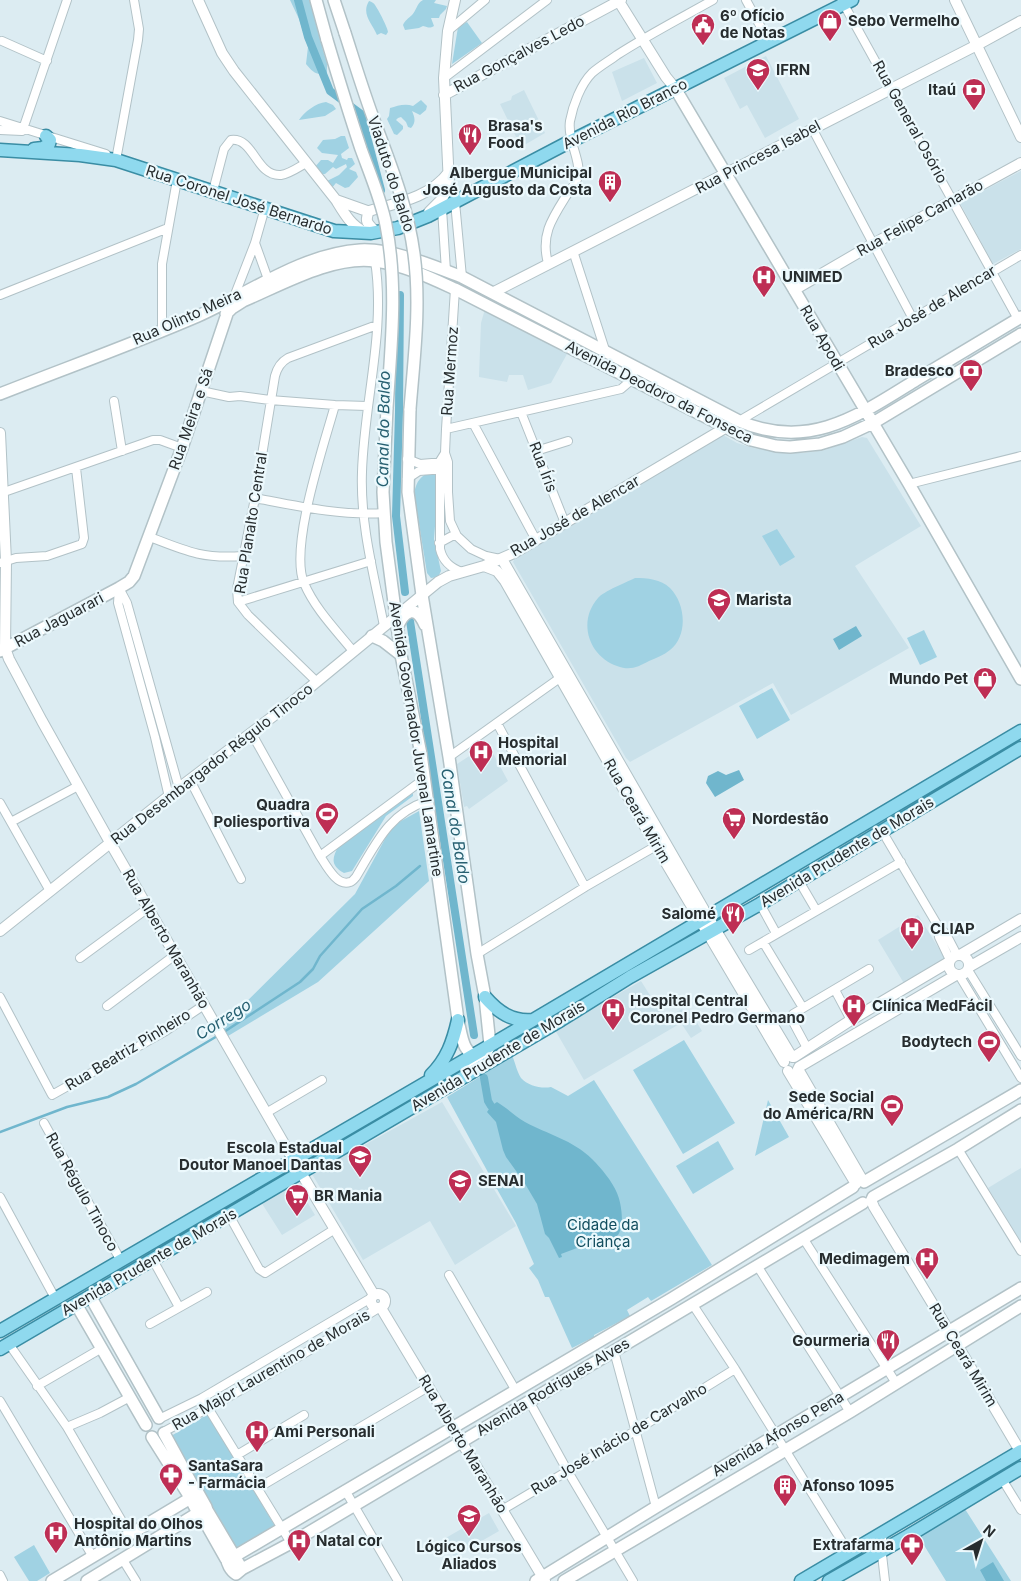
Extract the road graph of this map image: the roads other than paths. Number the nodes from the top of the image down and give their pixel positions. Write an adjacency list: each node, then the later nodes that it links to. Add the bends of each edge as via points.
1 (67, 0): 20 (street)
2 (134, 0): 34 (street, via 138,40)
3 (198, 0): 35 (street, via 230,65)
4 (316, 0): 89 (main road, Viaduto do Baldo, bridge, via 344,99 383,212 388,239 394,310)
5 (334, 0): 90 (main road, Viaduto do Baldo, bridge, via 410,228 417,287)
6 (455, 0): 15 (street)
7 (486, 0): 15 (street)
8 (547, 0): 21 (street)
9 (619, 0): 16 (street, Rua Apodi); 24 (street, Rua Gonçalves Ledo)
10 (713, 0): 16 (street)
11 (746, 0): 18 (street)
12 (955, 0): 19 (street)
13 (846, 1): 18 (main road, Avenida Rio Branco); 23 (street, Rua General Osório)
14 (1021, 21): 19 (street, Rua Princesa Isabel)
15 (448, 31): 21 (street)
16 (642, 39): 22 (street, Rua Apodi); 31 (street, via 597,69 585,83 570,120)
17 (2, 41): 20 (street)
18 (769, 42): 22 (main road, Avenida Rio Branco)
19 (977, 45): 23 (street, Rua Princesa Isabel); 30 (street)
20 (47, 60): 28 (street)
21 (444, 78): 24 (street)
22 (675, 88): 31 (main road, Avenida Rio Branco); 38 (main road, Rua Apodi)
23 (891, 88): 26 (street, Rua Princesa Isabel); 42 (street, Rua General Osório)
24 (444, 95): 37 (street)
25 (0, 121): 28 (street)
26 (812, 128): 38 (street, Rua Princesa Isabel); 54 (street)
27 (0, 130): 28 (street)
28 (26, 130): 29 (street)
29 (46, 136): 33 (main road, via 50,140 46,146); 34 (street)
30 (1021, 137)
31 (571, 141): 43 (main road, Avenida Rio Branco); 58 (street, via 579,171 548,228 545,242)
32 (0, 150): 33 (main road)
33 (19, 151): 34 (main road, Rua Coronel José Bernardo)
34 (117, 159): 39 (main road, Rua Coronel José Bernardo)
35 (306, 163): 40 (street, via 286,174 276,175 262,166 243,142 231,140 224,149); 41 (street)
36 (1021, 163): 42 (street, Rua Felipe Camarão)
37 (449, 172): 46 (street, via 440,183 422,194); 47 (street, via 447,192)
38 (726, 174): 55 (street, Rua Princesa Isabel); 64 (main road, Rua Apodi)
39 (177, 180): 40 (main road, Rua Coronel José Bernardo); 48 (street)
40 (213, 191): 44 (main road, Rua Coronel José Bernardo)
41 (336, 200): 46 (street); 50 (street, via 350,221 360,230)
42 (953, 200): 54 (street, Rua Felipe Camarão); 60 (street, Rua General Osório)
43 (455, 202): 45 (main road, Avenida Rio Branco); 51 (street)
44 (265, 208): 50 (main road, Rua Coronel José Bernardo, via 334,231); 53 (street, Rua Meira e Sá)
45 (442, 209): 47 (main road, Avenida Rio Branco); 52 (street)
46 (368, 211): 50 (street, via 366,217)
47 (423, 218): 49 (main road, Avenida Rio Branco)
48 (168, 228): 66 (street); 72 (street, via 162,264)
49 (398, 228): 50 (main road, Rua Coronel José Bernardo)
50 (372, 233)
51 (458, 236): 52 (street); 61 (street)
52 (445, 237): 59 (street)
53 (254, 243): 62 (street); 67 (street, Rua Meira e Sá)
54 (873, 244): 64 (street, Rua Felipe Camarão); 69 (street)
55 (573, 251): 58 (street, Rua Princesa Isabel); 77 (street)
56 (1021, 255): 60 (street, Rua José de Alencar)
57 (376, 256): 59 (main road, Avenida Deodoro da Fonseca, via 418,260); 62 (main road, Rua Olinto Meira, via 361,250 344,252 304,265); 63 (main road, Avenida Deodoro da Fonseca); 71 (street)
58 (548, 263): 65 (street, Rua Princesa Isabel)
59 (446, 271): 61 (main road, Avenida Deodoro da Fonseca)
60 (992, 271): 69 (street, Rua José de Alencar); 70 (street, Rua General Osório)
61 (462, 277): 65 (main road, Avenida Deodoro da Fonseca)
62 (270, 285): 67 (main road, Rua Olinto Meira); 68 (main road, Rua Olinto Meira)
63 (455, 289): 75 (main road, Avenida Deodoro da Fonseca); 97 (street, Rua Mermoz)
64 (794, 290): 78 (main road, Rua Apodi)
65 (494, 292): 73 (main road, Avenida Deodoro da Fonseca)
66 (0, 295)
67 (234, 297): 68 (main road, Rua Meira e Sá); 72 (main road, Rua Olinto Meira)
68 (226, 314): 81 (main road, Rua Meira e Sá)
69 (913, 320): 78 (street, Rua José de Alencar)
70 (1020, 321): 76 (main road); 91 (main road, Avenida Deodoro da Fonseca)
71 (377, 325): 84 (street, Rua Planalto Central, via 283,361 275,376); 87 (street)
72 (162, 330): 82 (main road, Rua Olinto Meira)
73 (572, 333): 75 (main road); 77 (main road, Avenida Deodoro da Fonseca)
74 (1021, 334): 76 (main road, Avenida Deodoro da Fonseca)
75 (566, 345): 80 (main road, Avenida Deodoro da Fonseca)
76 (1001, 346): 94 (main road, Avenida Deodoro da Fonseca)
77 (605, 350): 79 (main road, Avenida Deodoro da Fonseca)
78 (837, 363): 91 (main road, Rua Apodi); 93 (street, Rua José de Alencar)
79 (637, 367): 80 (street); 83 (main road, Avenida Deodoro da Fonseca)
80 (631, 379): 88 (main road, Avenida Deodoro da Fonseca); 92 (street, via 620,389)
81 (201, 391): 84 (street); 100 (main road, Rua Meira e Sá)
82 (0, 394)
83 (694, 397): 88 (main road, via 684,400); 93 (main road, Avenida Deodoro da Fonseca)
84 (270, 400): 86 (street); 110 (street, Rua Planalto Central)
85 (114, 401): 101 (street)
86 (335, 405): 87 (street); 111 (street)
87 (367, 406): 113 (street)
88 (686, 407): 96 (main road, Avenida Deodoro da Fonseca)
89 (387, 408): 112 (main road, Avenida Governador Juvenal Lamartine)
90 (410, 409): 104 (main road, Avenida Governador Juvenal Lamartine)
91 (865, 411): 93 (main road, Avenida Deodoro da Fonseca, via 836,425 804,432 764,430); 94 (main road, Rua Apodi)
92 (522, 412): 95 (street); 102 (street, Rua Íris)
93 (740, 421)
94 (873, 423): 96 (main road, Avenida Deodoro da Fonseca, via 832,441 790,447 751,440); 108 (main road, Rua Apodi)
95 (473, 424): 97 (street); 117 (street)
96 (725, 428): 114 (street, Rua José de Alencar)
97 (446, 429): 105 (street, Rua Mermoz)
98 (0, 433): 109 (street)
99 (568, 441): 102 (street)
100 (182, 448): 101 (street, via 153,440); 115 (main road, Rua Meira e Sá)
101 (122, 451): 106 (street)
102 (536, 451): 114 (street, Rua Íris)
103 (1021, 456): 108 (street)
104 (407, 459): 105 (street); 107 (main road, Avenida Governador Juvenal Lamartine)
105 (444, 466): 107 (street, via 419,471); 116 (street, via 450,521); 118 (street)
106 (76, 468): 109 (street); 122 (street, via 84,538 80,545 41,557)
107 (407, 479): 127 (main road, Avenida Governador Juvenal Lamartine)
108 (909, 484): 139 (main road, Rua Apodi)
109 (4, 492): 122 (street)
110 (255, 498): 111 (street); 119 (street, Rua Planalto Central)
111 (307, 508): 113 (street); 125 (street, via 301,548)
112 (384, 513): 113 (street); 129 (main road, Avenida Governador Juvenal Lamartine)
113 (362, 514): 121 (street)
114 (565, 523): 117 (street, Rua José de Alencar)
115 (150, 536): 119 (street, via 200,555); 126 (main road, Rua Meira e Sá, via 134,576)
116 (457, 536): 118 (street); 120 (street, via 479,554)
117 (536, 540): 120 (street, Rua José de Alencar)
118 (440, 543): 124 (street, via 444,559)
119 (242, 556): 128 (street, Rua Planalto Central)
120 (502, 559): 123 (street, Rua José de Alencar); 138 (street, Rua Ceará Mirim)
121 (371, 561): 125 (street); 130 (street)
122 (3, 562): 133 (street)
123 (484, 566): 124 (street, Rua José de Alencar); 138 (street, Rua Ceará Mirim, via 497,570 501,575)
124 (462, 572): 127 (street, Rua José de Alencar, via 444,578)
125 (303, 581): 128 (street); 134 (street)
126 (119, 588): 133 (main road, Rua Jaguarari); 135 (street, via 128,603); 136 (street, via 118,604)
127 (422, 595): 129 (street, Rua Desembargador Régulo Tinoco); 131 (main road, Avenida Governador Juvenal Lamartine)
128 (238, 602): 140 (street, Rua Planalto Central)
129 (396, 622): 130 (street, Rua Desembargador Régulo Tinoco); 131 (main road, via 407,612 420,615); 137 (main road, Avenida Governador Juvenal Lamartine)
130 (384, 626): 132 (street, Rua Desembargador Régulo Tinoco)
131 (428, 634): 147 (main road, Avenida Governador Juvenal Lamartine)
132 (372, 636): 134 (street, Rua Desembargador Régulo Tinoco); 137 (main road, via 383,640)
133 (2, 650): 150 (street, Rua Alberto Maranhão)
134 (353, 651): 140 (street, Rua Desembargador Régulo Tinoco)
135 (142, 653): 136 (street); 143 (street)
136 (132, 655): 145 (street)
137 (401, 655): 148 (main road, Avenida Governador Juvenal Lamartine)
138 (564, 675): 141 (street); 160 (street, Rua Ceará Mirim); 172 (street, Rua Ceará Mirim)
139 (1021, 679)
140 (317, 682): 144 (street, Rua Desembargador Régulo Tinoco)
141 (497, 723): 147 (street); 167 (street)
142 (1021, 731): 152 (main road, Avenida Prudente de Morais)
143 (165, 734): 145 (street); 151 (street)
144 (252, 734): 149 (street, Rua Desembargador Régulo Tinoco); 162 (street)
145 (155, 737): 153 (street)
146 (1021, 748): 156 (main road, Avenida Prudente de Morais)
147 (449, 757): 181 (main road, Avenida Governador Juvenal Lamartine)
148 (424, 779): 154 (main road, Avenida Governador Juvenal Lamartine); 162 (street)
149 (190, 780): 151 (street, Rua Desembargador Régulo Tinoco); 165 (street)
150 (78, 786): 157 (street); 159 (street, Rua Alberto Maranhão)
151 (179, 788): 153 (street, Rua Desembargador Régulo Tinoco)
152 (920, 791): 156 (main road); 161 (main road, Avenida Prudente de Morais)
153 (169, 797): 159 (street, Rua Desembargador Régulo Tinoco)
154 (426, 801): 162 (street, via 406,810 391,822 350,882 337,879); 194 (main road, Avenida Governador Juvenal Lamartine)
155 (0, 803): 157 (street)
156 (928, 804): 158 (main road, Avenida Prudente de Morais)
157 (11, 822): 168 (street)
158 (882, 831): 163 (main road, Avenida Prudente de Morais); 164 (street)
159 (110, 844): 168 (street, Rua Desembargador Régulo Tinoco); 170 (street, Rua Alberto Maranhão)
160 (656, 846): 167 (street); 172 (street, Rua Ceará Mirim)
161 (828, 846): 163 (main road); 172 (main road, Avenida Prudente de Morais)
162 (320, 856)
163 (835, 859): 166 (main road, Avenida Prudente de Morais)
164 (901, 862): 171 (street); 184 (street, via 938,926 946,934)
165 (241, 879)
166 (799, 880): 169 (main road, Avenida Prudente de Morais); 171 (street)
167 (585, 887): 181 (street)
168 (50, 891): 174 (street, Rua Desembargador Régulo Tinoco)
169 (760, 904): 175 (main road, Avenida Prudente de Morais); 176 (street)
170 (148, 908): 182 (street, Rua Alberto Maranhão); 183 (street)
171 (816, 910): 176 (street)
172 (704, 919): 175 (street, Rua Ceará Mirim); 179 (main road, Avenida Prudente de Morais)
173 (1021, 919): 184 (street)
174 (0, 931)
175 (712, 932): 187 (main road, Avenida Prudente de Morais); 202 (street, Rua Ceará Mirim)
176 (776, 933): 178 (street)
177 (1021, 937): 186 (street)
178 (763, 942): 180 (street); 193 (street)
179 (655, 947): 187 (main road, via 632,968); 195 (main road, Avenida Prudente de Morais)
180 (749, 950)
181 (476, 954): 189 (main road, Avenida Governador Juvenal Lamartine)
182 (175, 955): 191 (street, Rua Alberto Maranhão); 192 (street)
183 (80, 958)
184 (954, 958): 186 (street, via 950,968); 186 (street, via 966,958); 196 (street)
185 (870, 969): 188 (street)
186 (963, 972): 200 (street); 202 (street); 203 (street)
187 (630, 978): 199 (main road, Avenida Prudente de Morais)
188 (835, 990): 193 (street); 196 (street)
189 (485, 996): 195 (main road, via 507,1016); 197 (main road, Avenida Governador Juvenal Lamartine)
190 (0, 997): 191 (street, Rua Beatriz Pinheiro, via 52,1095 164,1032)
191 (204, 1005): 209 (street, Rua Alberto Maranhão)
192 (107, 1006)
193 (803, 1008): 198 (street, via 791,1018)
194 (458, 1020): 201 (main road, Avenida Governador Juvenal Lamartine, via 465,1048); 206 (main road, via 447,1056)
195 (533, 1020): 197 (main road, Avenida Prudente de Morais)
196 (851, 1020): 198 (street)
197 (490, 1045): 201 (main road, Avenida Prudente de Morais)
198 (807, 1048): 202 (street)
199 (503, 1054): 201 (main road, via 491,1058); 205 (main road, Avenida Prudente de Morais)
200 (1021, 1056)
201 (476, 1057): 205 (main road); 206 (main road, Avenida Prudente de Morais)
202 (793, 1064): 217 (street, Rua Ceará Mirim)
203 (1021, 1078)
204 (322, 1080): 209 (street)
205 (446, 1087): 216 (main road, Avenida Prudente de Morais)
206 (414, 1090): 215 (main road, Avenida Prudente de Morais)
207 (1021, 1090): 211 (main road, Avenida Rodrigues Alves)
208 (1021, 1110): 213 (main road, Avenida Rodrigues Alves)
209 (266, 1113): 215 (street, Rua Alberto Maranhão)
210 (44, 1123): 226 (street, Rua Régulo Tinoco)
211 (959, 1126): 212 (main road, Avenida Rodrigues Alves); 213 (main road, via 961,1136)
212 (947, 1134): 214 (main road); 217 (main road, Avenida Rodrigues Alves)
213 (969, 1142): 214 (main road, Avenida Rodrigues Alves)
214 (958, 1149): 219 (main road, Avenida Rodrigues Alves); 224 (street)
215 (294, 1160): 216 (street, Rua Alberto Maranhão); 226 (main road, Avenida Prudente de Morais)
216 (301, 1172): 220 (main road, Avenida Prudente de Morais); 222 (street, Rua Alberto Maranhão)
217 (859, 1184): 219 (main road, via 873,1187); 219 (main road, via 854,1198); 221 (main road, Avenida Rodrigues Alves)
218 (0, 1197): 233 (street)
219 (870, 1202): 223 (main road, Avenida Rodrigues Alves); 245 (street, Rua Ceará Mirim)
220 (229, 1215): 222 (street, via 259,1269 265,1273); 225 (main road, Avenida Prudente de Morais)
221 (790, 1227): 223 (main road); 234 (main road, Avenida Rodrigues Alves)
222 (335, 1229): 232 (street, Rua Alberto Maranhão)
223 (801, 1240): 227 (main road, Avenida Rodrigues Alves); 255 (street)
224 (1021, 1251)
225 (153, 1260): 231 (main road, Avenida Prudente de Morais); 238 (street)
226 (121, 1261): 233 (main road, Avenida Prudente de Morais)
227 (758, 1267): 236 (main road, Avenida Rodrigues Alves); 263 (street)
228 (449, 1275): 261 (street)
229 (1021, 1288): 245 (main road, Avenida Afonso Pena)
230 (207, 1292): 238 (street)
231 (90, 1296): 235 (main road, Avenida Prudente de Morais); 241 (main road)
232 (372, 1297): 239 (street, Rua Alberto Maranhão, via 380,1294 384,1298 385,1304); 246 (street, Rua Major Laurentino de Morais)
233 (54, 1298): 244 (main road, Avenida Prudente de Morais)
234 (671, 1299): 240 (main road, via 672,1307); 247 (main road, Avenida Rodrigues Alves)
235 (76, 1304): 242 (main road); 249 (main road, Avenida Prudente de Morais)
236 (693, 1305): 240 (main road, Avenida Rodrigues Alves); 256 (street)
237 (1021, 1306): 248 (main road, Avenida Afonso Pena)
238 (179, 1307): 243 (street)
239 (379, 1308): 250 (street, Rua Major Laurentino de Morais); 260 (street, Rua Alberto Maranhão)
240 (680, 1312): 252 (main road, Avenida Rodrigues Alves)
241 (101, 1315): 242 (main road, via 90,1316); 272 (main road)
242 (88, 1323): 251 (main road)
243 (150, 1324)
244 (0, 1331)
245 (949, 1331): 248 (street, Rua Ceará Mirim); 255 (main road, Avenida Afonso Pena)
246 (308, 1334): 250 (street); 254 (street, Rua Major Laurentino de Morais)
247 (594, 1344): 253 (main road, via 600,1347); 261 (main road, Avenida Rodrigues Alves)
248 (958, 1346): 258 (main road, Avenida Afonso Pena); 282 (street, Rua Ceará Mirim)
249 (4, 1347): 259 (street)
250 (316, 1347): 257 (street, Rua Major Laurentino de Morais)
251 (102, 1348): 259 (street); 262 (main road)
252 (614, 1351): 253 (main road, Avenida Rodrigues Alves); 276 (street)
253 (601, 1358): 265 (main road, Avenida Rodrigues Alves)
254 (256, 1366): 257 (street); 264 (street, Rua Major Laurentino de Morais)
255 (887, 1368): 258 (street); 263 (main road, Avenida Afonso Pena)
256 (735, 1369): 276 (street, Rua José Inácio de Carvalho); 278 (street)
257 (262, 1377): 268 (street, Rua Major Laurentino de Morais)
258 (896, 1383): 269 (main road, Avenida Afonso Pena)
259 (37, 1386): 274 (street)
260 (428, 1386): 275 (street, Rua Alberto Maranhão); 287 (street)
261 (517, 1386): 265 (main road, via 533,1390); 267 (main road, Avenida Rodrigues Alves)
262 (130, 1397): 273 (main road); 274 (street)
263 (840, 1397): 269 (street); 278 (main road, Avenida Afonso Pena)
264 (202, 1398): 268 (street); 272 (street, Rua Major Laurentino de Morais)
265 (531, 1400): 271 (main road, Avenida Rodrigues Alves); 285 (street)
266 (0, 1401): 303 (street)
267 (494, 1403): 271 (main road, via 498,1414); 275 (main road, Avenida Rodrigues Alves)
268 (209, 1408): 277 (street, Rua Major Laurentino de Morais); 283 (street)
269 (850, 1412): 281 (main road, Avenida Afonso Pena)
270 (304, 1415): 283 (street)
271 (505, 1416): 280 (main road, Avenida Rodrigues Alves)
272 (160, 1418): 273 (main road, via 152,1418); 277 (main road, via 165,1424)
273 (146, 1424): 279 (main road, via 146,1431)
274 (67, 1427): 297 (street)
275 (452, 1427): 280 (street, Rua Alberto Maranhão); 288 (main road, Avenida Rodrigues Alves)
276 (635, 1431): 285 (street, Rua José Inácio de Carvalho); 291 (street)
277 (164, 1432): 279 (main road, via 159,1437); 289 (main road)
278 (777, 1435): 281 (street); 291 (main road, Avenida Afonso Pena)
279 (152, 1437): 289 (main road)
280 (461, 1442): 290 (main road, Avenida Rodrigues Alves); 292 (street, Rua Alberto Maranhão)
281 (786, 1450): 301 (main road, Avenida Afonso Pena); 302 (street)
282 (1020, 1451): 296 (main road)
283 (237, 1455): 287 (street)
284 (1021, 1468): 286 (main road)
285 (567, 1470): 292 (street, Rua José Inácio de Carvalho); 298 (street)
286 (1002, 1479): 293 (street); 300 (main road)
287 (258, 1488): 295 (street)
288 (345, 1490): 290 (street); 295 (main road, Avenida Rodrigues Alves)
289 (191, 1494): 294 (main road); 297 (main road)
290 (354, 1504): 299 (main road, Avenida Rodrigues Alves); 316 (street)
291 (656, 1507): 298 (main road, Avenida Afonso Pena)
292 (502, 1510): 309 (street, Rua Alberto Maranhão)
293 (1021, 1510)
294 (201, 1512): 304 (main road); 305 (main road)
295 (281, 1527): 299 (street); 304 (main road, Avenida Rodrigues Alves)
296 (883, 1533): 300 (street); 302 (main road)
297 (130, 1535): 303 (main road)
298 (607, 1538): 301 (street); 309 (main road, Avenida Afonso Pena)
299 (291, 1543): 306 (main road, Avenida Rodrigues Alves)
300 (882, 1550): 320 (main road); 321 (street)
301 (614, 1551): 317 (main road, Avenida Afonso Pena); 318 (street)
302 (849, 1553): 319 (main road)
303 (93, 1556): 307 (main road)
304 (231, 1556): 306 (main road, via 233,1572)
305 (123, 1560): 313 (main road); 314 (street)
306 (240, 1573): 315 (main road)
307 (63, 1574): 311 (main road); 312 (main road)
308 (0, 1575): 310 (street)
309 (541, 1580)
310 (3, 1581)
311 (52, 1581)
312 (74, 1581)
313 (87, 1581)
314 (136, 1581)
315 (248, 1581)
316 (398, 1581)
317 (564, 1581)
318 (634, 1581)
319 (801, 1581)
320 (829, 1581)
321 (885, 1581)

